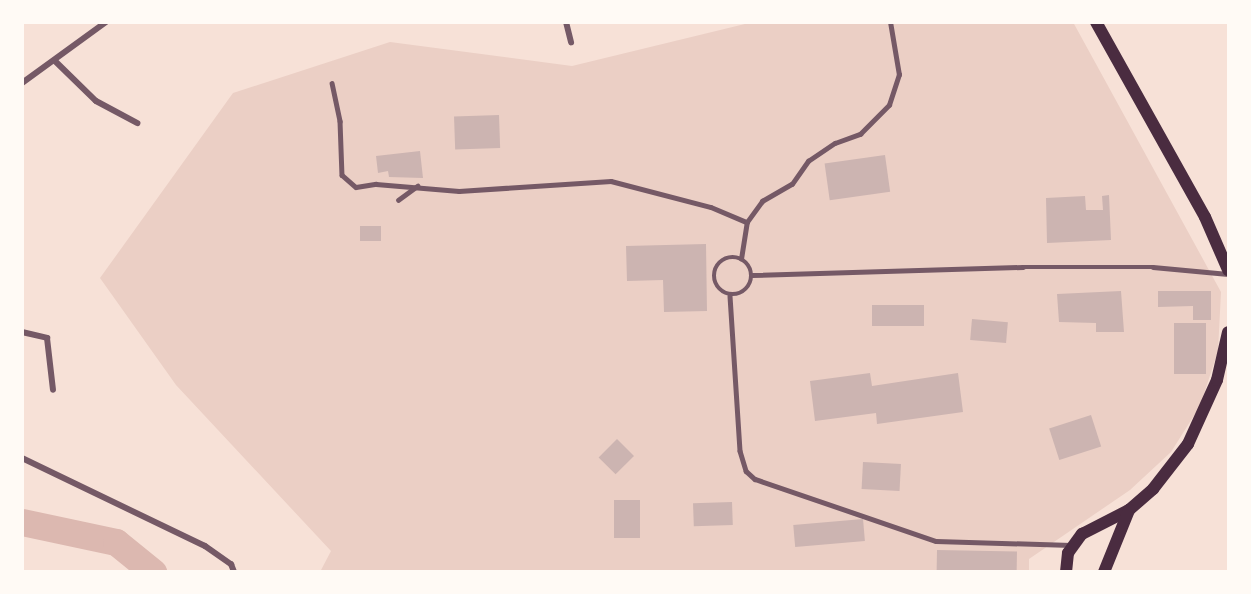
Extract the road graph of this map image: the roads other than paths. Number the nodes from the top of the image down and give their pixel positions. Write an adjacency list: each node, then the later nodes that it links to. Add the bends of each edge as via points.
1 (106, 22): 6 (street)
2 (566, 22): 5 (street)
3 (890, 22): 12 (lane, via 899,75 889,105 860,134 834,143 808,161 792,184 762,201)
4 (1096, 22): 14 (main road, via 1205,217)
5 (571, 42)
6 (55, 61): 7 (street); 9 (street, via 96,101)
7 (22, 83)
8 (332, 83): 10 (lane, via 340,121 342,174 356,187)
9 (137, 123)
10 (417, 186): 11 (lane); 12 (lane, via 459,191 611,181 711,207)
11 (398, 200)
12 (747, 222): 13 (lane)
13 (741, 259): 15 (lane); 16 (lane, via 728,257 717,265 713,277 718,289)
14 (1228, 272): 15 (lane, via 1153,267 1023,267)
15 (752, 275): 16 (lane, via 746,291)
16 (730, 296): 22 (lane, via 740,451 746,471 755,479 936,541)
17 (22, 332): 19 (street, via 47,338)
18 (1228, 332): 21 (main road, via 1217,380 1188,444 1154,489)
19 (53, 390)
20 (22, 458): 23 (street, via 205,546 231,564)
21 (1129, 510): 22 (main road, via 1091,528); 25 (main road)
22 (1070, 549): 24 (main road)
23 (234, 572)
24 (1065, 572)
25 (1104, 572)

